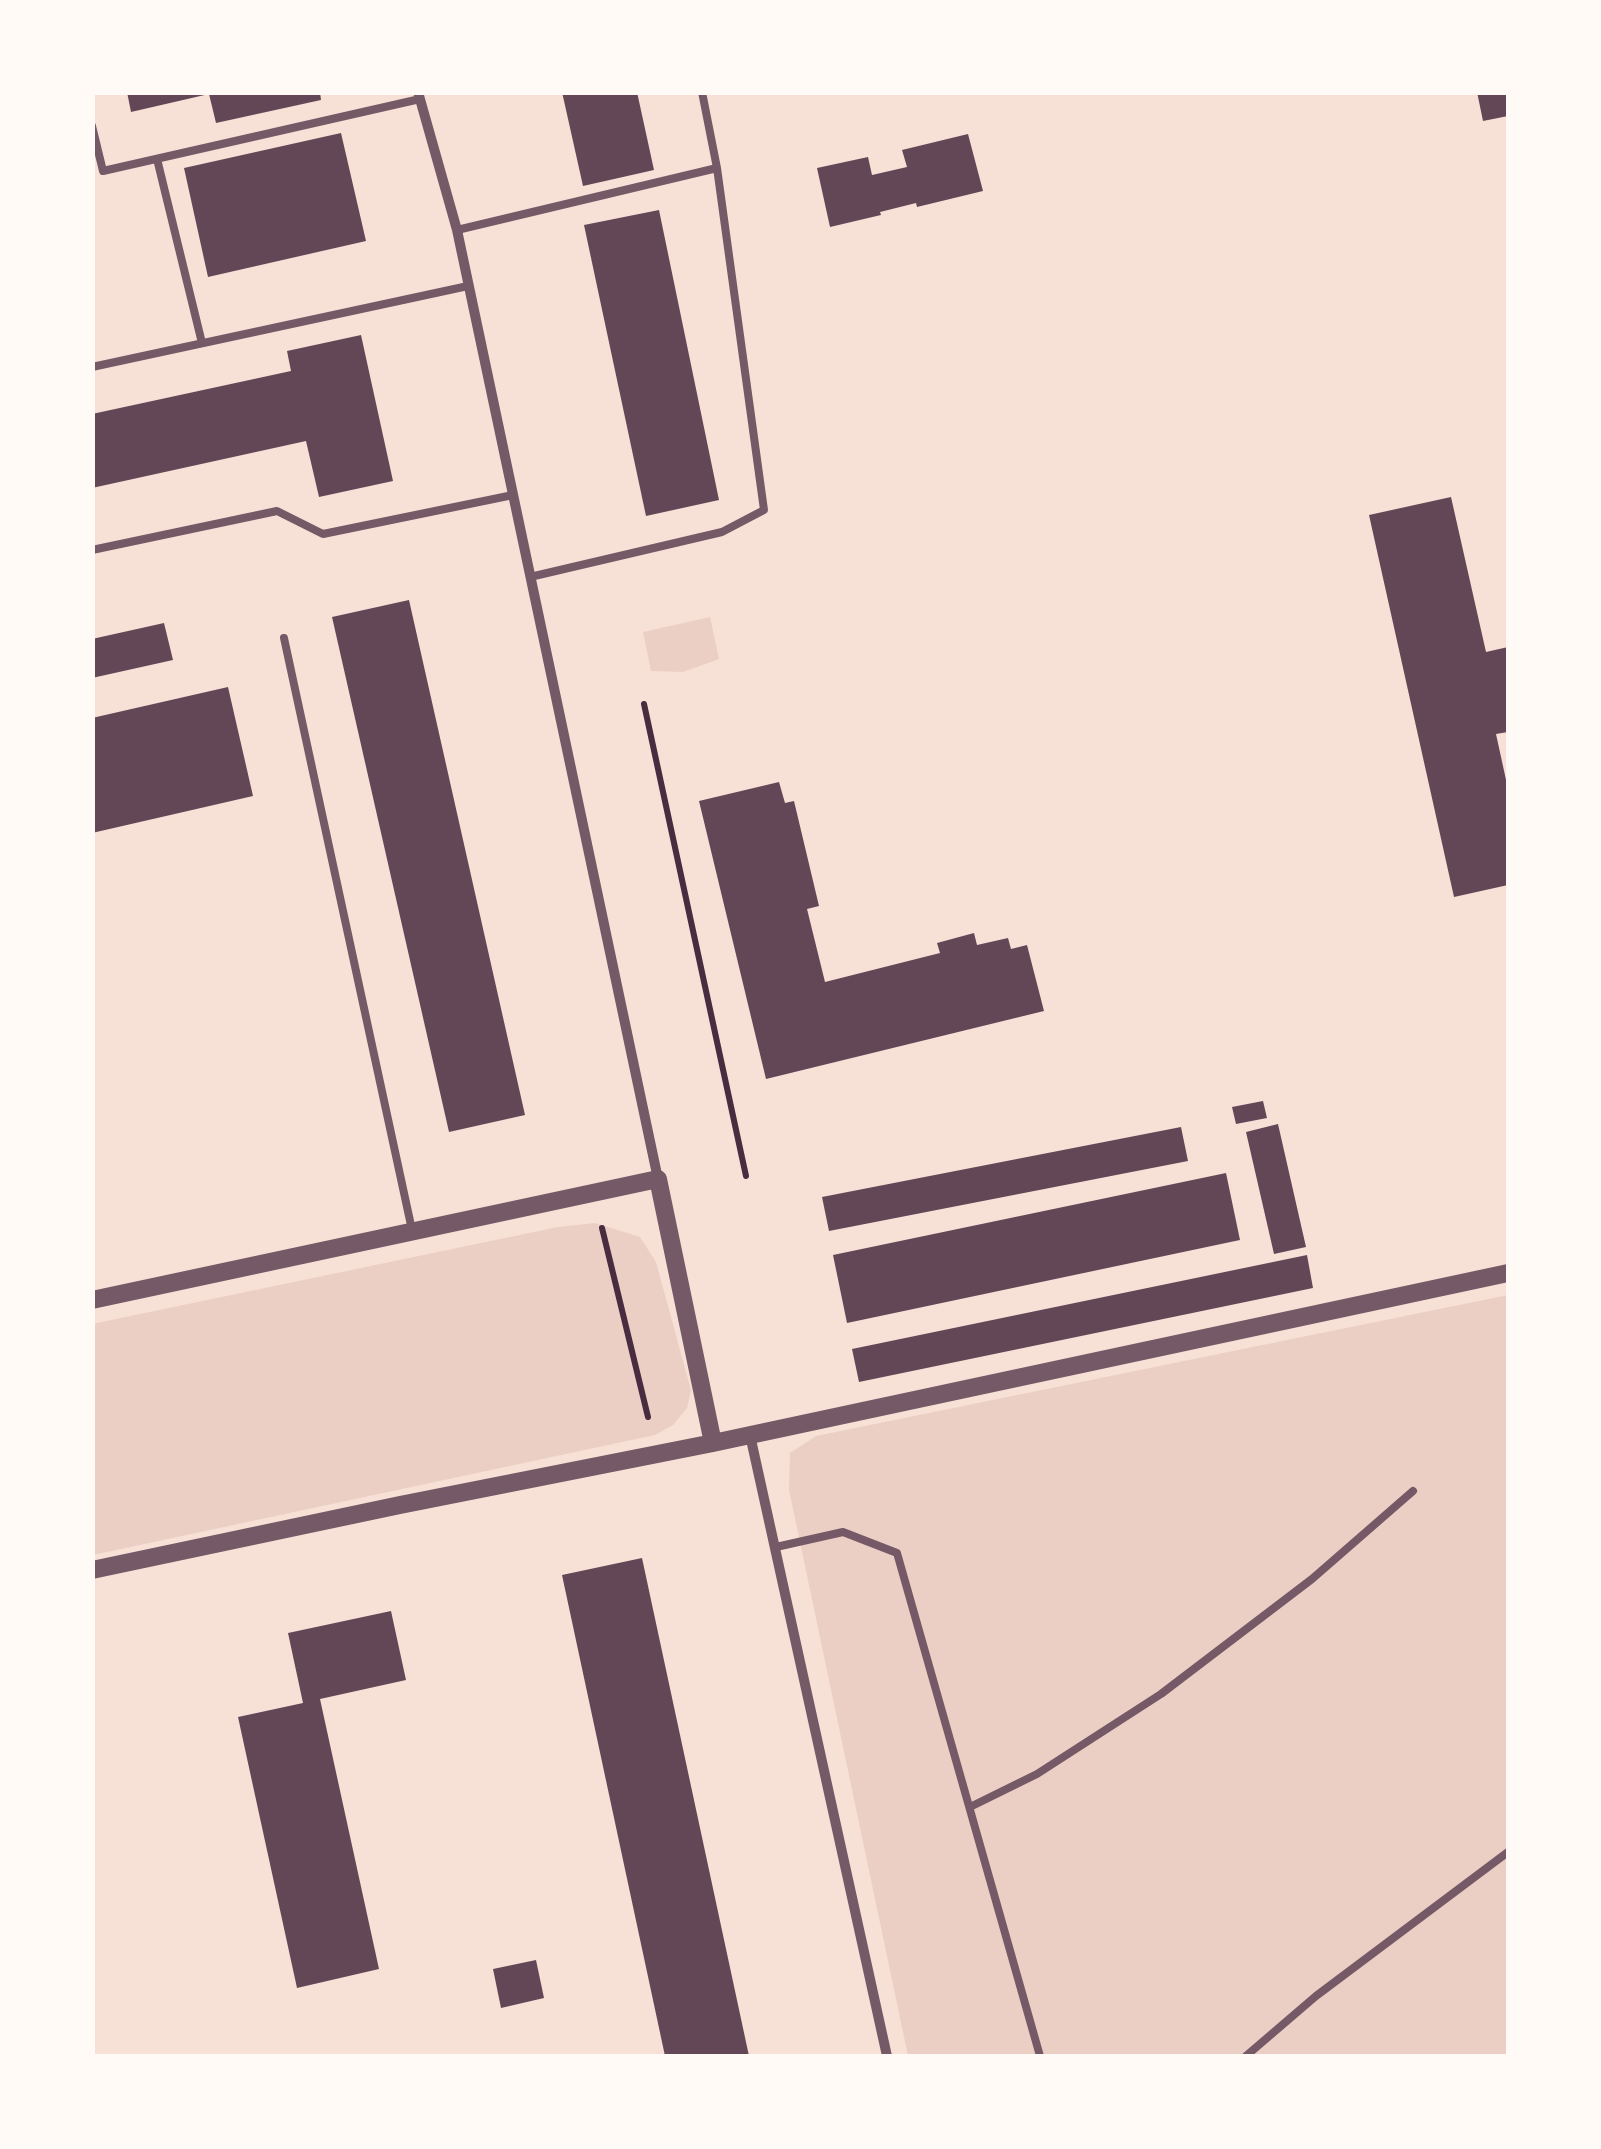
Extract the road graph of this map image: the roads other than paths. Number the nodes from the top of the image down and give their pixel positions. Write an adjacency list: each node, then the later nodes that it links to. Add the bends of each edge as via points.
1 (702, 92): 5 (lane)
2 (419, 96): 4 (lane); 6 (street)
3 (92, 126): 4 (lane, via 102,171)
4 (157, 158): 8 (lane)
5 (717, 168): 6 (lane); 12 (lane, via 764,510 722,532)
6 (457, 230): 7 (street)
7 (468, 286): 8 (lane); 10 (street)
8 (202, 344): 9 (lane)
9 (92, 367)
10 (513, 495): 11 (lane, via 323,534 276,510); 12 (street)
11 (92, 550)
12 (530, 577): 14 (street)
13 (284, 638): 15 (lane)
14 (658, 1179): 15 (street); 19 (street)
15 (412, 1232): 17 (street)
16 (1508, 1273): 18 (street)
17 (92, 1300)
18 (750, 1434): 19 (street); 21 (street)
19 (712, 1444): 22 (street)
20 (1413, 1491): 23 (lane, via 1162,1694 1037,1774)
21 (776, 1548): 23 (lane, via 843,1532 898,1554); 25 (street)
22 (92, 1570)
23 (970, 1807): 26 (lane)
24 (1508, 1852): 27 (lane)
25 (887, 2056)
26 (1040, 2056)
27 (1246, 2056)

